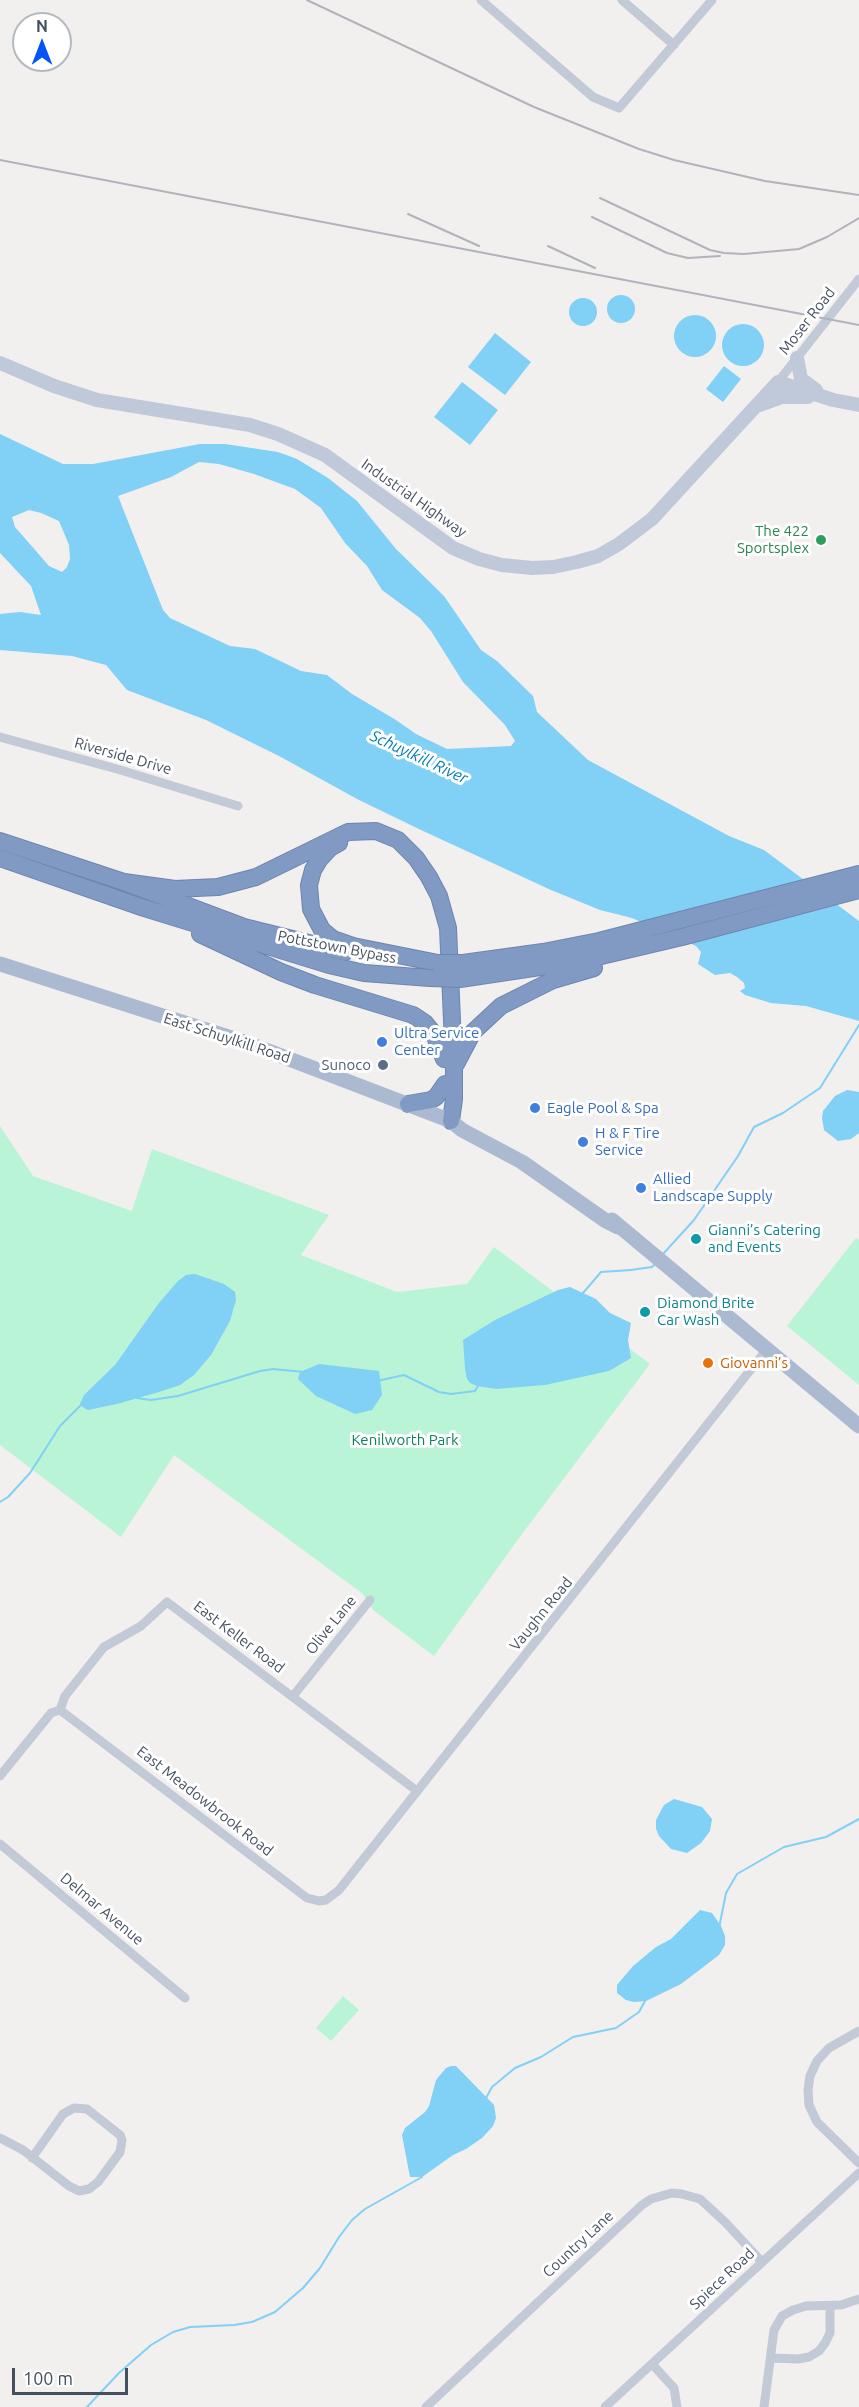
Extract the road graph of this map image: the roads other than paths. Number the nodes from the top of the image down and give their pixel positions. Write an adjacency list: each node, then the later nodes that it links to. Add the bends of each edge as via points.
1 (481, 0): 4 (street, via 593,97 619,108)
2 (622, 0): 4 (street)
3 (712, 0): 4 (street)
4 (674, 45)
5 (859, 279): 6 (street, Moser Road)
6 (797, 358): 8 (street, Moser Road); 9 (street, via 801,379 807,386)
7 (0, 363): 11 (street, Industrial Highway, via 97,400 250,425 278,434 325,455 453,548 502,565 532,568 577,562 619,544 652,519)
8 (778, 382): 9 (street); 11 (street, Industrial Highway)
9 (833, 400): 10 (street); 11 (street, via 782,397)
10 (859, 405)
11 (758, 406)
12 (0, 738): 13 (street, Riverside Drive)
13 (238, 806)
14 (0, 841): 17 (highway, Pottstown Bypass)
15 (0, 858): 19 (highway, Pottstown Bypass)
16 (859, 874): 23 (highway, Pottstown Bypass, via 598,941)
17 (124, 882): 21 (highway, Pottstown Bypass, via 244,927 353,954); 24 (highway, via 175,889 218,887 256,877 348,832 366,830 392,837 421,864 447,919 452,993)
18 (859, 890): 20 (highway)
19 (144, 908): 23 (highway, Pottstown Bypass, bridge, via 364,973 430,978); 24 (highway, via 281,972 413,1015 430,1028)
20 (623, 956): 23 (highway, Pottstown Bypass, via 538,969); 24 (highway, via 561,977 511,1000 477,1026)
21 (438, 963): 23 (highway, Pottstown Bypass, bridge); 24 (highway, via 347,944 322,930 313,916 308,892 313,870 326,852 348,840 376,839 406,856 424,883 435,906 443,939)
22 (0, 964): 26 (main road, East Schuylkill Road, via 250,1044)
23 (462, 971)
24 (449, 1063): 25 (highway); 27 (highway, via 454,1099)
25 (445, 1084): 26 (highway, via 431,1100); 27 (highway)
26 (408, 1104): 27 (main road, East Schuylkill Road)
27 (451, 1121): 28 (main road, East Schuylkill Road, via 465,1120 505,1140 578,1192)
28 (767, 1349): 29 (main road, East Schuylkill Road); 34 (street, Vaughn Road)
29 (859, 1426)
30 (370, 1600): 31 (street, Olive Lane)
31 (293, 1696): 32 (street, East Keller Road, via 167,1602 141,1626 104,1647 65,1696); 34 (street, East Keller Road)
32 (60, 1710): 33 (street, via 51,1713); 36 (street, East Meadowbrook Road, via 307,1898 319,1901)
33 (0, 1776)
34 (417, 1791): 36 (street, Vaughn Road)
35 (0, 1844): 37 (street, Delmar Avenue)
36 (335, 1895)
37 (185, 1998)
38 (859, 2031): 41 (street, via 829,2048 817,2061 808,2090 809,2105 818,2122)
39 (0, 2138): 40 (street)
40 (32, 2158): 40 (street, via 69,2186 84,2191 98,2182 120,2152 122,2140 87,2109 74,2108 63,2114)
41 (859, 2163)
42 (859, 2173): 43 (street, Spiece Road)
43 (762, 2262): 47 (street, Spiece Road); 48 (street, Country Lane, via 700,2199 674,2193 651,2199)
44 (859, 2299): 45 (street)
45 (830, 2306): 46 (street, via 806,2306 782,2316 774,2330); 46 (street, via 830,2333 819,2351 798,2359)
46 (771, 2358): 51 (street)
47 (652, 2364): 49 (street, Spiece Road); 50 (street, via 674,2388)
48 (426, 2407)
49 (605, 2407)
50 (677, 2407)
51 (764, 2407)

